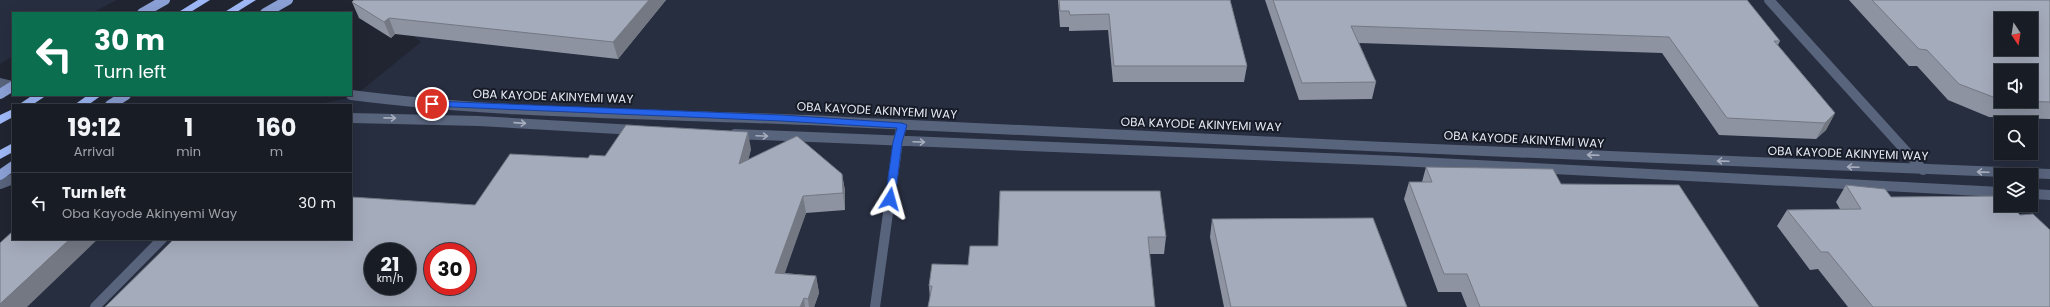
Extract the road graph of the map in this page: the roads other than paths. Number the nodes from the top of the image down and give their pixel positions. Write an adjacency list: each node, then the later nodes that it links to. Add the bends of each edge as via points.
1 (165, 0): 7 (main road)
2 (205, 0): 8 (highway)
3 (251, 0): 9 (highway)
4 (288, 0): 6 (main road)
5 (1769, 0): 31 (street)
6 (275, 11)
7 (144, 12)
8 (184, 12)
9 (230, 12)
10 (0, 84): 11 (street)
11 (12, 86)
12 (12, 87): 13 (main road)
13 (0, 94)
14 (352, 95): 24 (street, OBA KAYODE AKINYEMI WAY, via 403,102 490,107)
15 (39, 96): 18 (highway)
16 (94, 96): 19 (highway)
17 (124, 96): 20 (main road)
18 (26, 104)
19 (82, 104)
20 (112, 104)
21 (12, 113): 23 (highway)
22 (352, 118): 25 (street, one-way to 25, via 479,120)
23 (0, 120)
24 (902, 125): 27 (street); 31 (street, OBA KAYODE AKINYEMI WAY, one-way to 24)
25 (645, 131)
26 (724, 134): 27 (street, one-way to 27)
27 (898, 142): 36 (street, one-way to 36, via 1390,161); 41 (street)
28 (12, 148): 29 (highway)
29 (0, 155)
30 (12, 167): 33 (main road)
31 (1923, 170): 32 (street, OBA KAYODE AKINYEMI WAY, one-way to 31)
32 (2050, 174)
33 (0, 175)
34 (12, 180): 35 (street)
35 (0, 184)
36 (1994, 192)
37 (2038, 194): 38 (street)
38 (2050, 195)
39 (161, 240): 40 (street)
40 (95, 307)
41 (875, 307)

